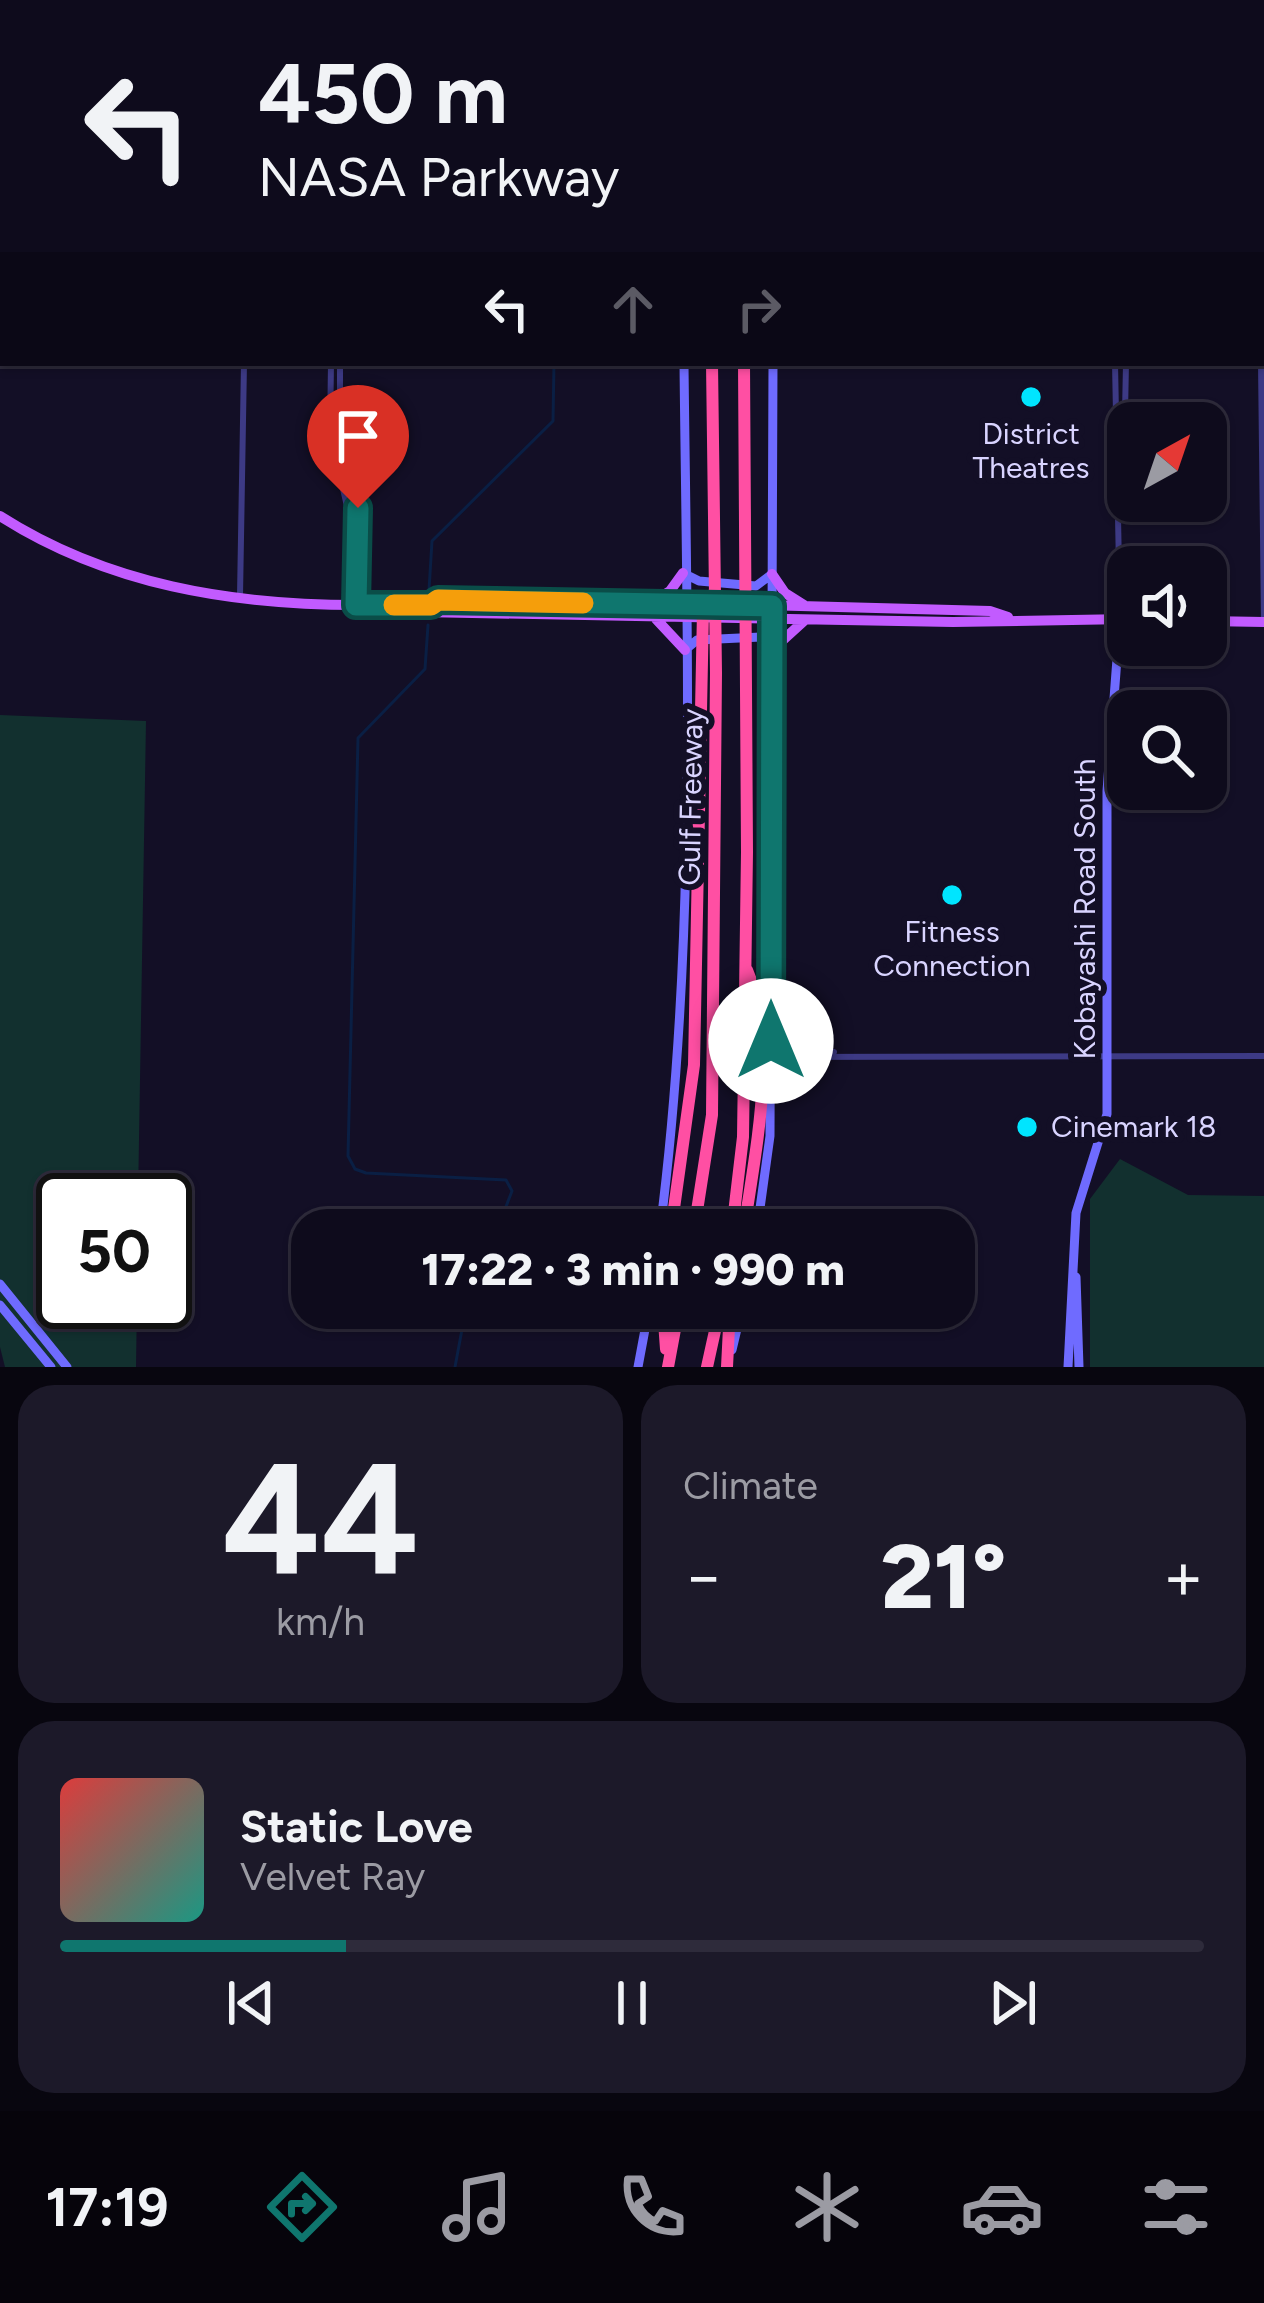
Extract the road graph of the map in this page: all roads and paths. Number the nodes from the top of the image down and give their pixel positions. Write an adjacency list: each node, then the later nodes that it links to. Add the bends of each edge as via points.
1 (244, 366): 18 (street)
2 (335, 366): 19 (street, via 340,441 359,516)
3 (684, 366): 15 (main road)
4 (712, 366): 17 (highway, Gulf Freeway)
5 (744, 366): 34 (highway, Gulf Freeway)
6 (772, 366): 16 (main road)
7 (1115, 366): 10 (street)
8 (1126, 366): 11 (street)
9 (1263, 366): 12 (street)
10 (1116, 402)
11 (1125, 402)
12 (1263, 424): 14 (street)
13 (0, 516): 18 (main road, via 106,568)
14 (1263, 551): 30 (street)
15 (683, 573): 16 (main road, via 756,586); 20 (main road); 23 (main road)
16 (772, 574): 21 (main road); 24 (main road)
17 (716, 590): 41 (highway, via 703,610 694,1065); 42 (highway, Gulf Freeway, via 712,1114)
18 (240, 600): 19 (main road)
19 (356, 605): 22 (main road); 22 (main road, via 372,595)
20 (648, 605): 22 (main road); 23 (main road)
21 (807, 607): 24 (main road); 26 (main road)
22 (471, 608): 25 (main road)
23 (685, 612): 24 (main road); 25 (main road); 31 (main road)
24 (772, 613): 28 (main road); 32 (main road)
25 (654, 617): 31 (main road)
26 (1008, 617): 27 (main road); 28 (main road)
27 (1107, 619)
28 (805, 620): 32 (main road)
29 (1227, 621): 30 (main road)
30 (1264, 622)
31 (685, 650): 32 (main road, via 697,640 761,638); 40 (main road, via 680,1044)
32 (772, 650): 35 (main road)
33 (1119, 666): 37 (main road, Kobayashi Road South, via 1107,791)
34 (745, 965): 43 (highway, Gulf Freeway); 44 (highway, via 757,994 760,1079)
35 (771, 1041): 36 (street); 39 (main road)
36 (838, 1053): 37 (street); 39 (street)
37 (1109, 1053): 38 (street); 46 (main road, Kobayashi Road South, via 1106,1127 1076,1213)
38 (1264, 1056)
39 (770, 1057): 45 (main road)
40 (662, 1209)
41 (675, 1209)
42 (697, 1209)
43 (734, 1209)
44 (746, 1209)
45 (761, 1209)
46 (1074, 1266): 61 (main road, Kobayashi Road South); 62 (main road, Kobayashi Road South)
47 (0, 1284): 56 (main road)
48 (0, 1305): 55 (main road)
49 (645, 1329): 57 (main road)
50 (665, 1329): 58 (highway)
51 (675, 1329): 58 (highway)
52 (715, 1329): 59 (highway)
53 (729, 1329): 60 (highway)
54 (737, 1329): 60 (main road)
55 (51, 1367)
56 (68, 1367)
57 (638, 1367)
58 (669, 1367)
59 (707, 1367)
60 (728, 1367)
61 (1068, 1367)
62 (1078, 1367)

